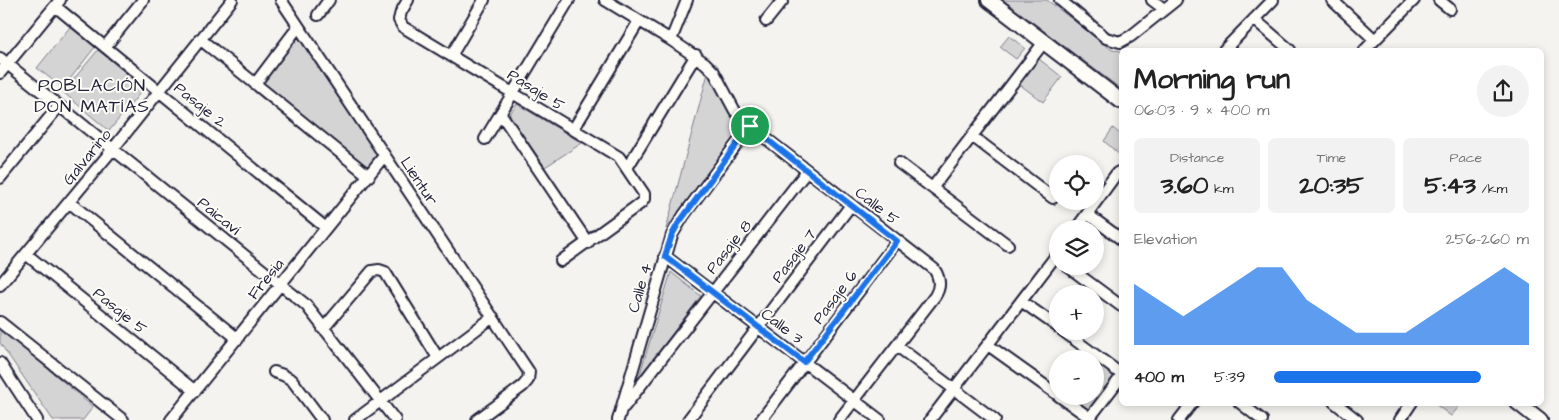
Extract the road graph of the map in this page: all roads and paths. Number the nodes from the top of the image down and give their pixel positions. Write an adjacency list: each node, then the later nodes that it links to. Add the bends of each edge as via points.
1 (143, 0): 31 (street)
2 (232, 0): 27 (street, Galvarino)
3 (281, 0): 26 (street, Lientur)
4 (329, 0): 22 (street)
5 (408, 0): 36 (street, Pasaje 5, via 399,20 403,26)
6 (484, 0): 36 (street)
7 (569, 0): 41 (street)
8 (605, 0): 24 (street, Calle 5)
9 (687, 0): 28 (street)
10 (782, 0): 25 (street)
11 (988, 0): 30 (street)
12 (1060, 0): 20 (street, via 1106,38 1120,42)
13 (1152, 0): 20 (street)
14 (1176, 0): 20 (street)
15 (1273, 0): 23 (street)
16 (1332, 0): 29 (street)
17 (1414, 0): 29 (street)
18 (1439, 0): 21 (street)
19 (57, 3): 31 (street, Pasaje 2); 37 (street)
20 (1164, 9)
21 (1450, 10)
22 (318, 15)
23 (1254, 19): 32 (street); 33 (street)
24 (639, 21): 28 (street, Calle 5); 46 (street)
25 (766, 21)
26 (298, 27): 39 (street); 50 (street, Lientur)
27 (200, 39): 39 (street); 40 (street, Galvarino)
28 (671, 40): 35 (street, Calle 5)
29 (1375, 40): 34 (street)
30 (1044, 42): 42 (street); 47 (street)
31 (105, 47): 40 (street, Pasaje 2)
32 (1226, 48)
33 (1288, 48)
34 (1367, 48)
35 (696, 55): 45 (street, Calle 5, via 714,72 730,104); 52 (street)
36 (451, 56): 41 (street, Pasaje 5)
37 (4, 61): 38 (street); 43 (street, Paicaví)
38 (0, 73)
39 (255, 84): 55 (street)
40 (159, 91): 49 (street, Galvarino); 63 (street, Pasaje 2)
41 (513, 93): 44 (street); 46 (street, Pasaje 5)
42 (1119, 99)
43 (59, 106): 49 (street, Paicaví); 56 (street)
44 (501, 114): 48 (street); 66 (street)
45 (750, 126): 53 (street, Calle 5); 69 (street, Calle 4, via 678,224)
46 (573, 130): 52 (street, Pasaje 5, via 619,157)
47 (972, 136): 57 (street); 58 (street)
48 (485, 139)
49 (113, 150): 59 (street, Galvarino); 74 (street, Paicaví)
50 (384, 156): 55 (street, Fresia); 78 (street, Lientur)
51 (899, 163): 57 (street)
52 (627, 168): 66 (street, Pasaje 5, via 644,199)
53 (807, 171): 60 (street, Calle 5); 75 (street, Pasaje 8)
54 (1119, 172): 61 (street)
55 (368, 176): 63 (street, Fresia)
56 (0, 178)
57 (933, 187): 67 (street)
58 (1049, 195)
59 (69, 202): 68 (street, Galvarino); 83 (street)
60 (852, 205): 65 (street, Calle 5); 81 (street, Pasaje 7)
61 (1087, 214): 62 (street); 64 (street)
62 (1083, 220)
63 (326, 228): 74 (street, Fresia)
64 (1119, 238)
65 (897, 241): 86 (street, Calle 5, via 934,269 939,282 938,292); 88 (street, Pasaje 6)
66 (588, 242): 70 (street)
67 (1008, 245)
68 (26, 254): 73 (street, Galvarino); 95 (street, Pasaje 5)
69 (665, 256): 75 (street, Calle 3); 104 (street, Calle 4)
70 (562, 261)
71 (1049, 266): 76 (street)
72 (1079, 275): 77 (street)
73 (0, 285)
74 (281, 285): 82 (street, Paicaví, via 306,305); 83 (street, Fresia)
75 (713, 292): 81 (street, Calle 3); 104 (street, Pasaje 8)
76 (1021, 301): 79 (street); 85 (street)
77 (1119, 305)
78 (493, 317): 87 (street); 112 (street, Lientur, via 528,372 528,380)
79 (1049, 321)
80 (0, 322): 107 (street)
81 (758, 327): 88 (street, Calle 3); 113 (street, Pasaje 7)
82 (323, 329): 87 (street, via 372,271 379,270 385,272); 97 (street, Paicaví)
83 (238, 339): 95 (street, Fresia)
84 (1075, 340): 91 (street)
85 (988, 345): 93 (street); 94 (street)
86 (897, 346): 93 (street); 96 (street, Calle 5)
87 (438, 358): 97 (street)
88 (804, 362): 96 (street, Calle 3); 114 (street, Pasaje 6)
89 (0, 363): 106 (street)
90 (274, 372): 109 (street, via 292,380)
91 (1119, 373)
92 (1119, 378): 105 (street)
93 (954, 389): 117 (street); 118 (street)
94 (1049, 389)
95 (194, 391): 108 (street, Fresia)
96 (854, 400): 115 (street, Calle 5); 116 (street, Calle 3)
97 (380, 402): 110 (street); 111 (street, Paicaví)
98 (1070, 405): 105 (street)
99 (1190, 406): 119 (street)
100 (1244, 406): 120 (street)
101 (1339, 406): 121 (street)
102 (1409, 406): 122 (street)
103 (1522, 406): 123 (street)
104 (619, 416)
105 (1089, 419)
106 (37, 420)
107 (123, 420)
108 (171, 420)
109 (322, 420)
110 (355, 420)
111 (395, 420)
112 (477, 420)
113 (688, 420)
114 (761, 420)
115 (839, 420)
116 (880, 420)
117 (930, 420)
118 (995, 420)
119 (1180, 420)
120 (1262, 420)
121 (1357, 420)
122 (1400, 420)
123 (1540, 420)

